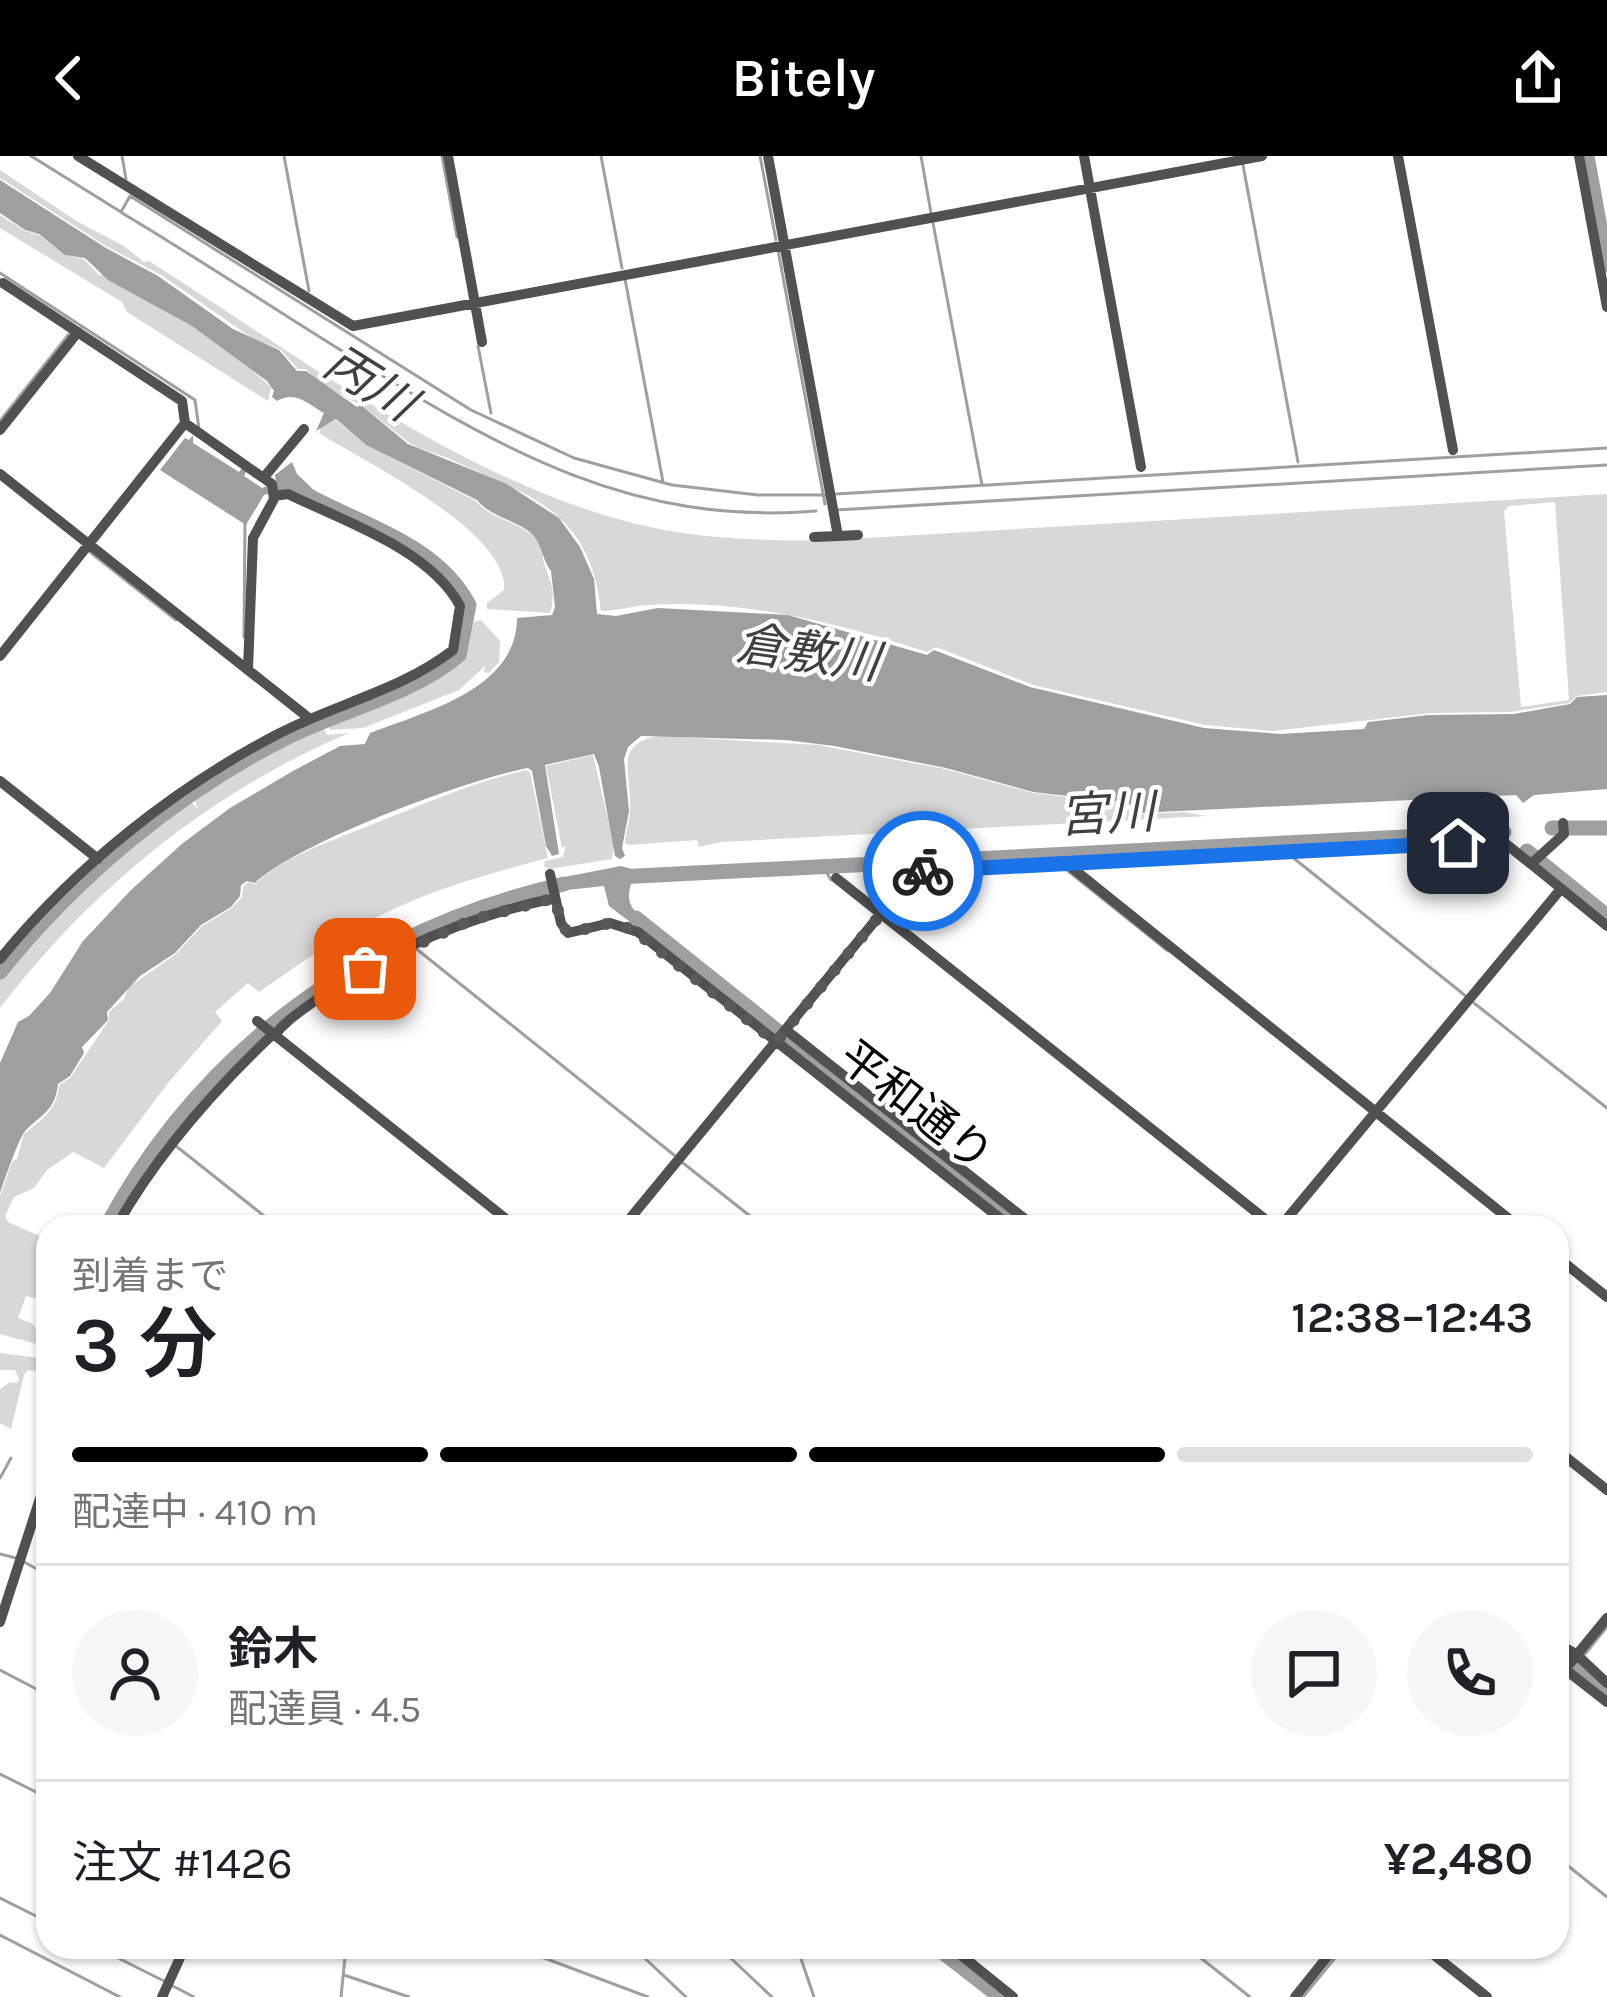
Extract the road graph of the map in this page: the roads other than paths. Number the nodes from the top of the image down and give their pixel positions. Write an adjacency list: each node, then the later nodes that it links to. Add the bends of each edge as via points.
1 (78, 156): 11 (street, via 349,325)
2 (448, 156): 11 (street)
3 (768, 156): 9 (street)
4 (1084, 156): 8 (street)
5 (1262, 156): 8 (street)
6 (1398, 156): 18 (street)
7 (1579, 156): 12 (street)
8 (1090, 188): 9 (street); 19 (street)
9 (784, 244): 11 (street); 23 (street)
10 (3, 283): 13 (street)
11 (472, 303): 14 (street)
12 (1607, 307)
13 (75, 330): 15 (street, via 182,401); 17 (street)
14 (482, 342)
15 (193, 429): 21 (street); 25 (street)
16 (304, 429): 21 (street)
17 (0, 430)
18 (1453, 450)
19 (1141, 466)
20 (0, 474): 25 (street)
21 (272, 487): 27 (street, via 253,538); 28 (street, via 417,558 454,594 461,613 453,650 443,658)
22 (858, 535): 23 (street)
23 (838, 536): 24 (street)
24 (814, 537)
25 (88, 543): 26 (street); 27 (street)
26 (0, 656)
27 (248, 669): 28 (street)
28 (310, 718): 31 (street, via 200,779)
29 (0, 781): 31 (street)
30 (1563, 827): 32 (street)
31 (98, 859): 40 (street)
32 (1534, 861): 33 (street, via 1501,840); 36 (street)
33 (1063, 864): 38 (street, via 916,871); 44 (street)
34 (550, 876): 37 (street)
35 (836, 878): 38 (street)
36 (1560, 890): 39 (street); 44 (street)
37 (554, 895): 42 (street, via 412,945); 43 (street, via 568,933 616,924 650,934)
38 (879, 917): 43 (street); 50 (street)
39 (1607, 926)
40 (0, 958)
41 (258, 1022): 42 (street)
42 (274, 1034): 45 (street, via 172,1143); 46 (street)
43 (781, 1036): 47 (street); 48 (street, 平和通り); 49 (street)
44 (1374, 1114): 51 (street); 52 (street)
45 (124, 1215)
46 (501, 1215)
47 (633, 1215)
48 (997, 1215)
49 (1019, 1215)
50 (1263, 1215)
51 (1288, 1215)
52 (1504, 1215)
53 (1569, 1267): 54 (street)
54 (1607, 1297)
55 (1569, 1460): 56 (street)
56 (1607, 1490)
57 (36, 1509): 59 (street)
58 (1607, 1618): 60 (street)
59 (0, 1622)
60 (1570, 1665): 61 (street); 62 (street)
61 (1607, 1683)
62 (1607, 1702)
63 (180, 1959): 67 (street)
64 (966, 1959): 68 (street)
65 (1325, 1959): 69 (street)
66 (1439, 1959): 70 (street)
67 (167, 1988)
68 (1013, 1997)
69 (1295, 1997)
70 (1487, 1997)

